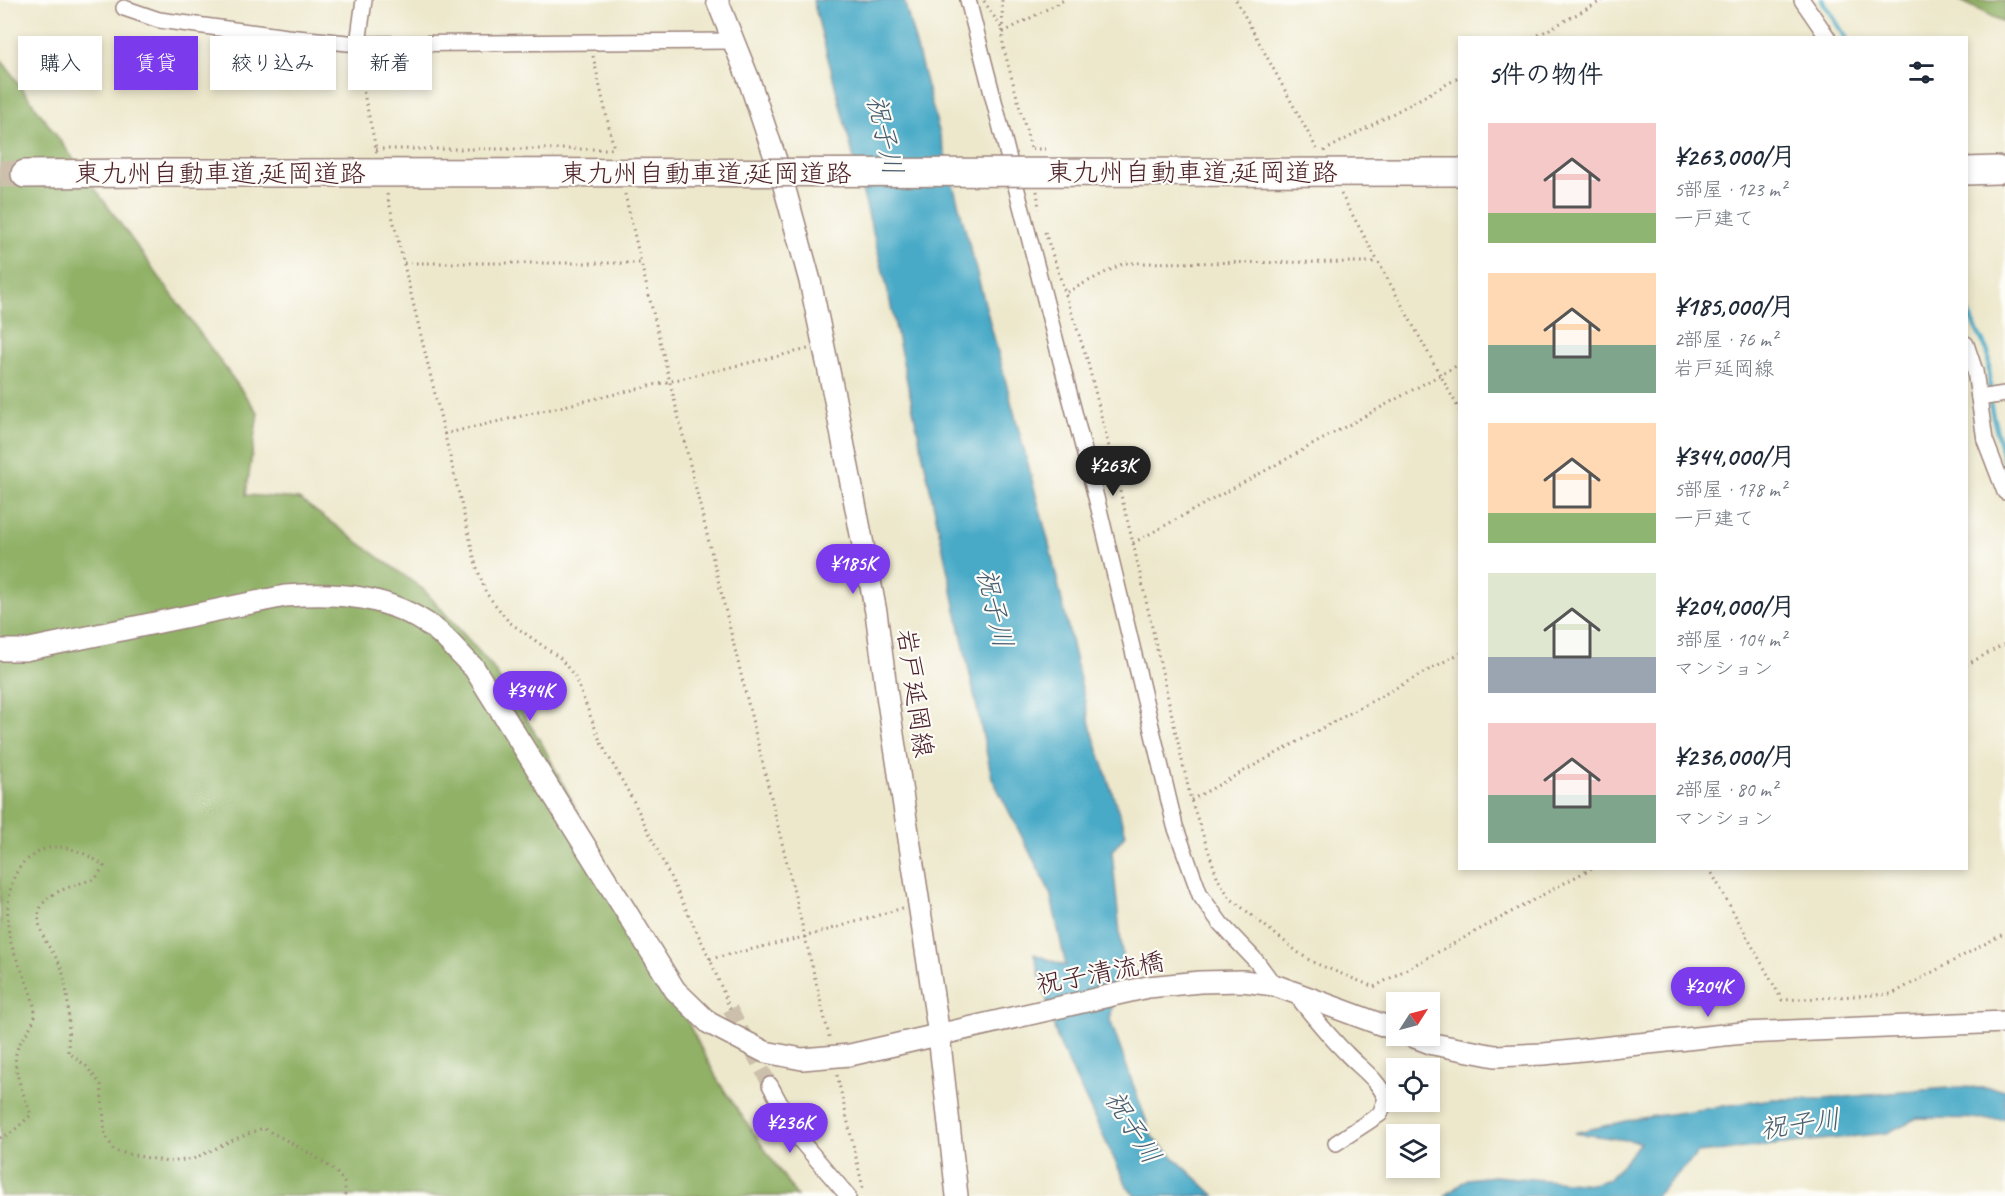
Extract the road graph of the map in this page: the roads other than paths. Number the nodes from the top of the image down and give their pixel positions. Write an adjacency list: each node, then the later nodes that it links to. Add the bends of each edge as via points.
1 (364, 0): 6 (street)
2 (717, 0): 8 (street, 岩戸延岡線)
3 (969, 0): 19 (street, via 1102,520 1175,826 1200,895 1221,924)
4 (1802, 0): 7 (street)
5 (124, 8): 9 (street, via 159,20)
6 (356, 36)
7 (1827, 36)
8 (732, 41): 10 (street); 22 (street, 岩戸延岡線, via 781,175 824,345 876,612)
9 (348, 42)
10 (432, 43)
11 (1996, 170): 12 (highway)
12 (1968, 171)
13 (1458, 172): 14 (highway, 東九州自動車道;延岡道路, bridge)
14 (25, 174)
15 (1968, 350): 16 (street, via 1975,371)
16 (1992, 396): 17 (street, via 1985,440)
17 (2005, 492)
18 (0, 650): 22 (street, 祝子清流橋, via 25,650 285,596 322,593 382,601 435,630 474,669 675,990 709,1023 765,1052 802,1059 850,1055)
19 (1284, 988): 21 (street, 祝子清流橋); 22 (street, 祝子清流橋, via 1243,981 1148,987); 25 (street, via 1381,1087 1386,1099 1380,1114)
20 (2005, 1022): 23 (street, via 1743,1034 1544,1054 1495,1056)
21 (1386, 1026)
22 (939, 1035): 27 (street, 岩戸延岡線)
23 (1440, 1045)
24 (770, 1085): 26 (street, via 800,1140)
25 (1336, 1143)
26 (848, 1196)
27 (957, 1196)

